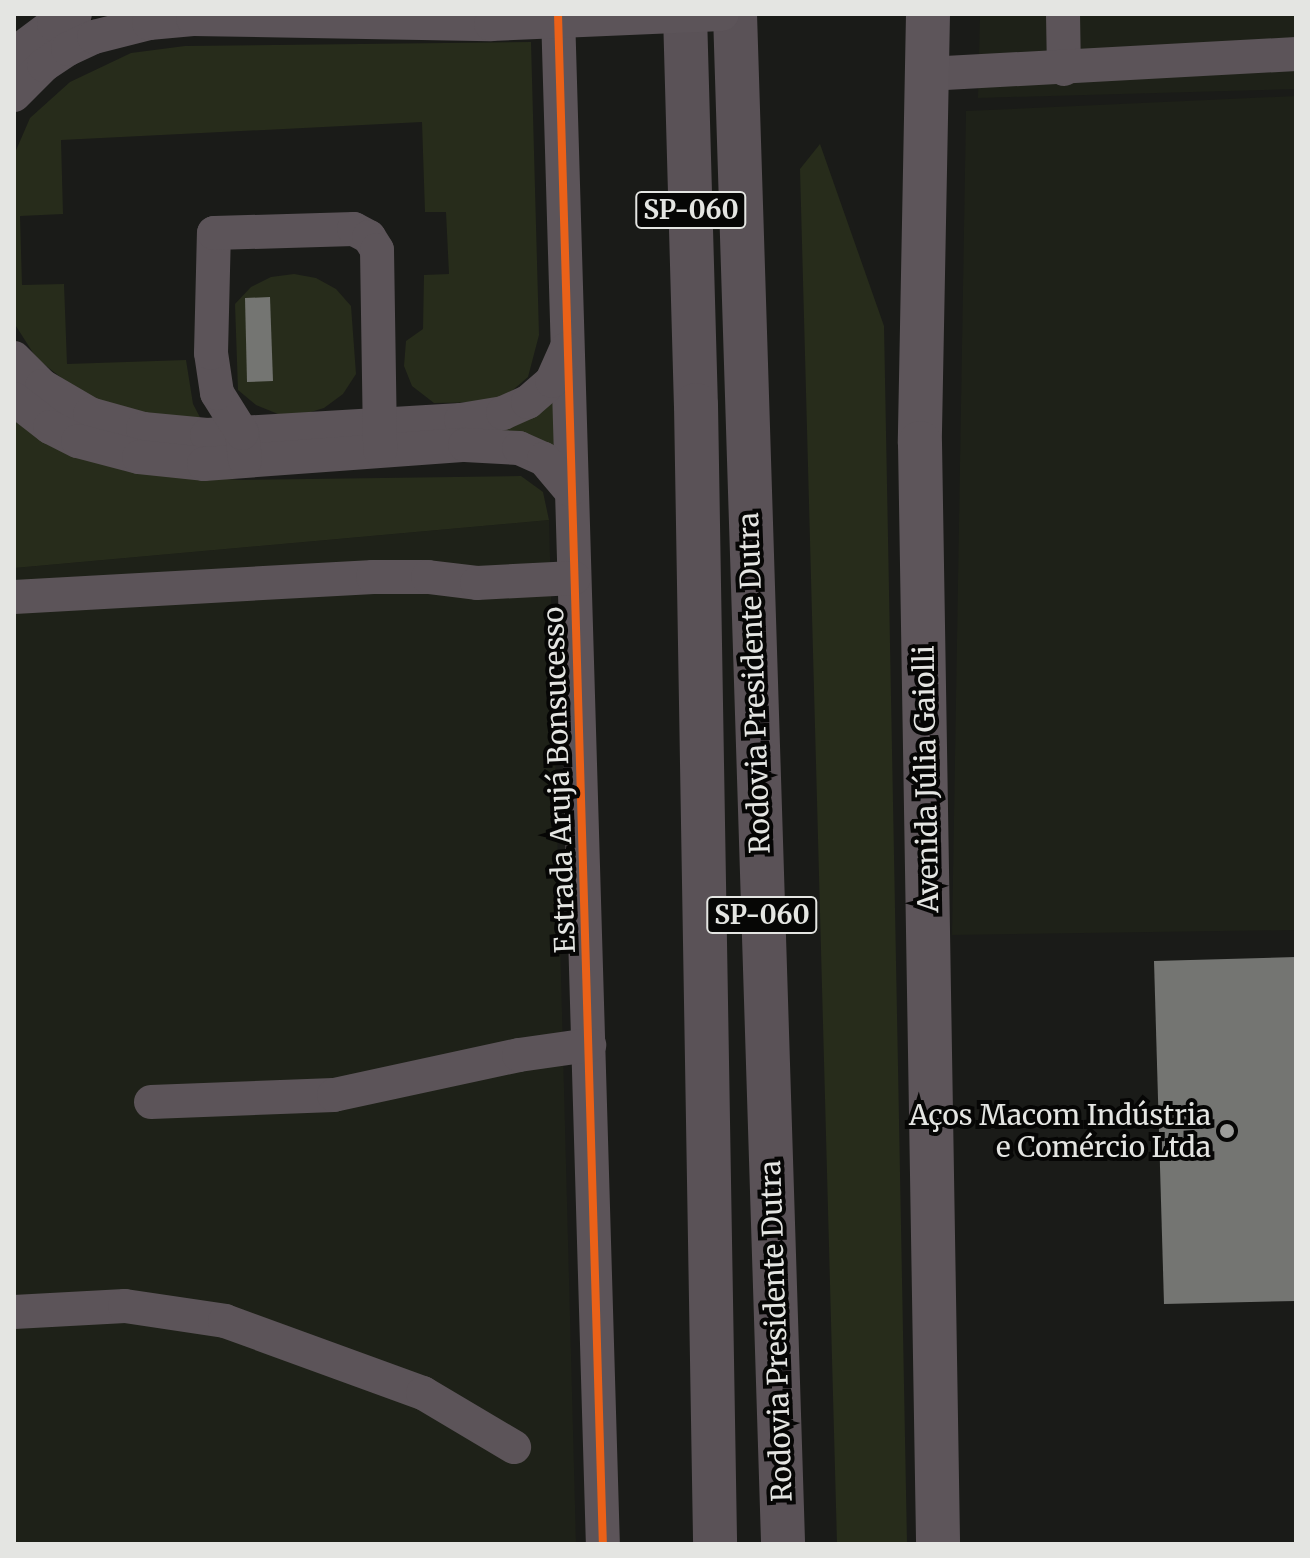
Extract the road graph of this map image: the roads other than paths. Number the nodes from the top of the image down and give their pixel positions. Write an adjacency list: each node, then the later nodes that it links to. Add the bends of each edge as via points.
1 (75, 14): 8 (street)
2 (558, 14): 13 (street, Estrada Arujá Bonsucesso)
3 (685, 14): 26 (highway, Rodovia Presidente Dutra / SP-060, via 697,421)
4 (722, 14): 12 (street, bridge, via 491,24 193,19 149,23 68,49)
5 (735, 14): 27 (highway, Rodovia Presidente Dutra / SP-060)
6 (928, 14): 11 (main road, Avenida Júlia Gaiolli)
7 (1063, 14): 10 (street)
8 (14, 54)
9 (1296, 54): 10 (street)
10 (1064, 69): 11 (street)
11 (927, 74): 28 (main road, Avenida Júlia Gaiolli, via 920,443)
12 (14, 95)
13 (566, 349): 16 (street, via 552,381 528,402 503,413); 18 (street, Estrada Arujá Bonsucesso)
14 (14, 358): 17 (street, via 65,401 116,423 207,435)
15 (14, 399): 17 (street, via 50,427 108,451 204,464)
16 (378, 438): 17 (street); 17 (street, via 377,250 369,237 354,229 214,233 211,353 217,393); 18 (street, via 519,448 544,459)
17 (244, 447)
18 (570, 490): 19 (street, Estrada Arujá Bonsucesso)
19 (574, 578): 20 (street, via 477,583 373,577); 21 (street, Estrada Arujá Bonsucesso)
20 (14, 597)
21 (589, 1045): 22 (street, via 334,1095); 25 (street, Estrada Arujá Bonsucesso)
22 (151, 1102)
23 (14, 1312): 24 (street, via 125,1306 225,1321 423,1393)
24 (514, 1447)
25 (603, 1544)
26 (715, 1544)
27 (783, 1544)
28 (938, 1544)

